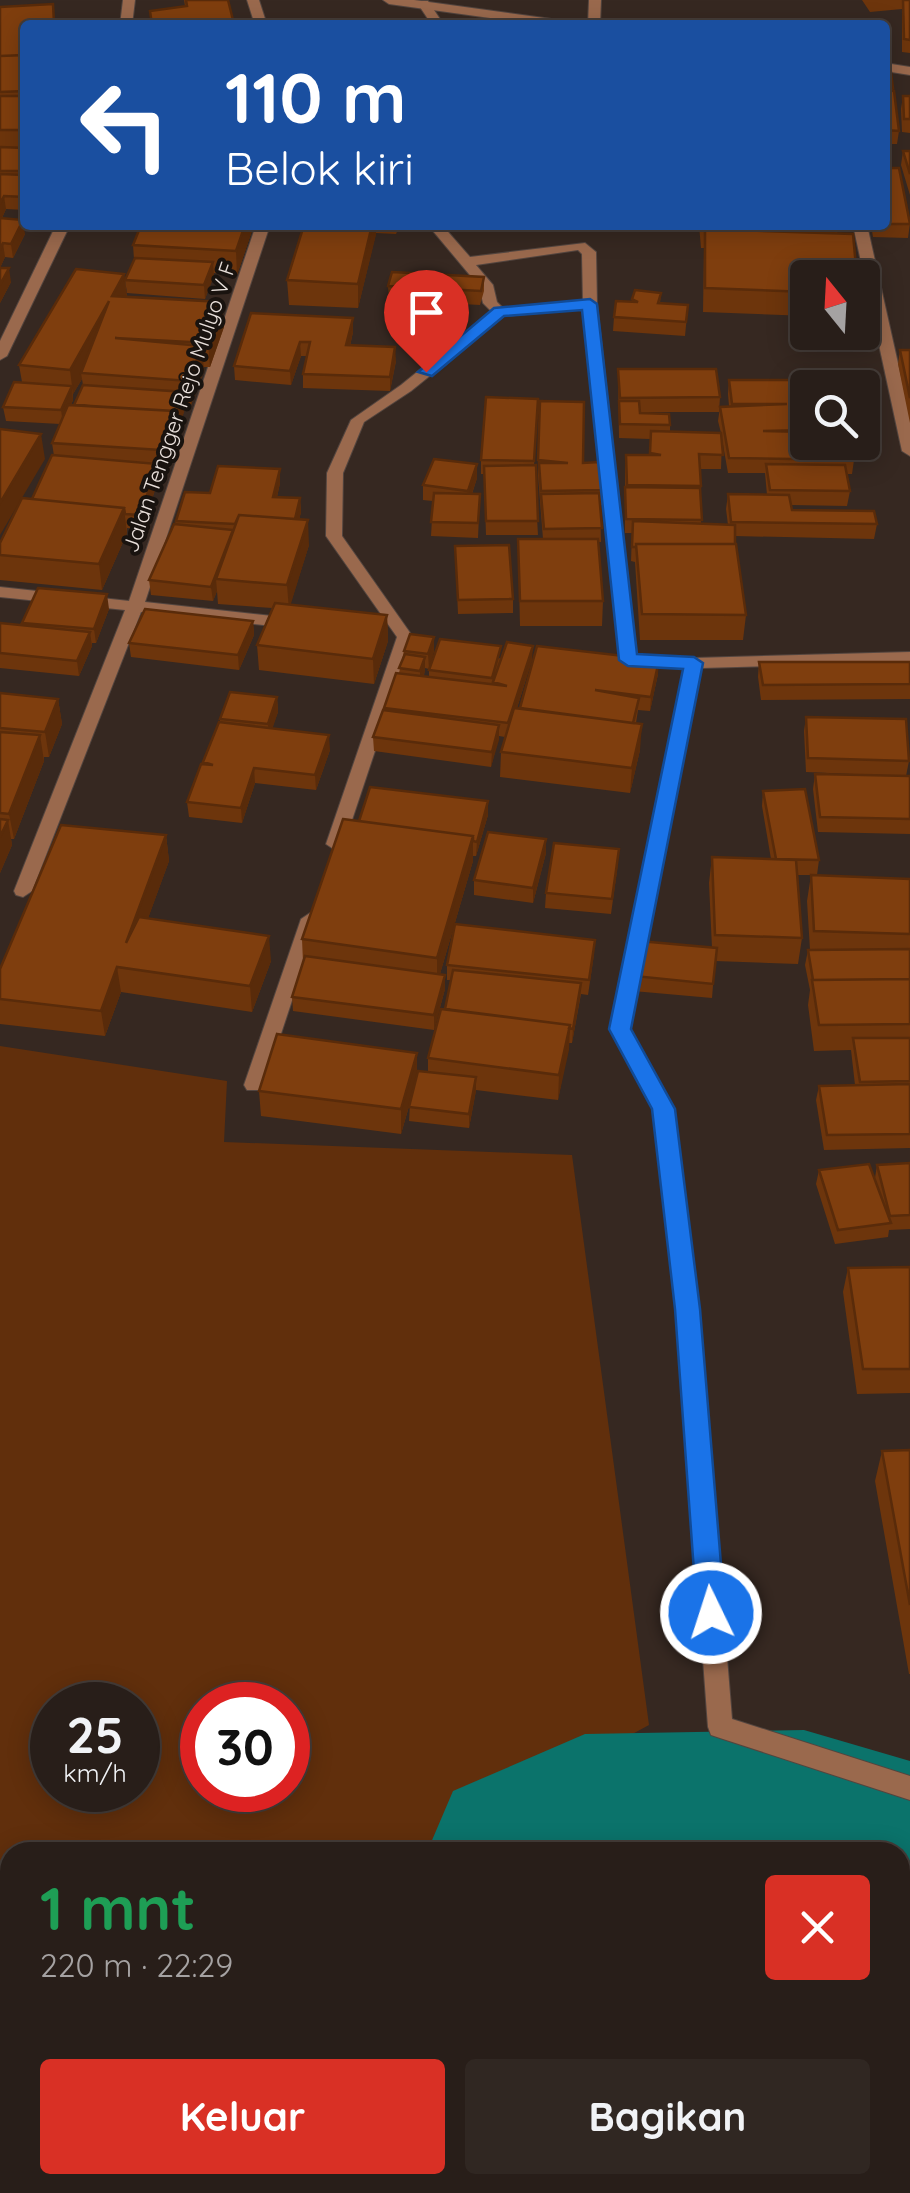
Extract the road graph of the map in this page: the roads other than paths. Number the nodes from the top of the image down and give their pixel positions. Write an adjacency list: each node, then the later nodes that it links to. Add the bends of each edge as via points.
1 (389, 0): 2 (street)
2 (432, 3): 3 (street)
3 (536, 20)
4 (61, 230): 11 (street)
5 (261, 230): 14 (street, Jalan Tengger Rejo Mulyo V F)
6 (438, 230): 8 (street)
7 (861, 230): 12 (street)
8 (467, 262): 9 (street, via 580,246 589,252); 10 (street)
9 (590, 304): 10 (street); 18 (street)
10 (500, 312): 20 (street, via 358,420 335,473 334,536 404,637)
11 (0, 356)
12 (910, 452)
13 (0, 592): 14 (street)
14 (136, 604): 15 (street); 21 (street, Jalan Tengger Rejo Mulyo V F)
15 (309, 625)
16 (910, 657): 19 (street)
17 (610, 658): 18 (street)
18 (628, 660): 19 (street)
19 (694, 663): 24 (street, via 620,1029 664,1109 688,1309 720,1727)
20 (329, 861)
21 (24, 891)
22 (316, 898): 23 (street)
23 (254, 1085)
24 (910, 1788)

